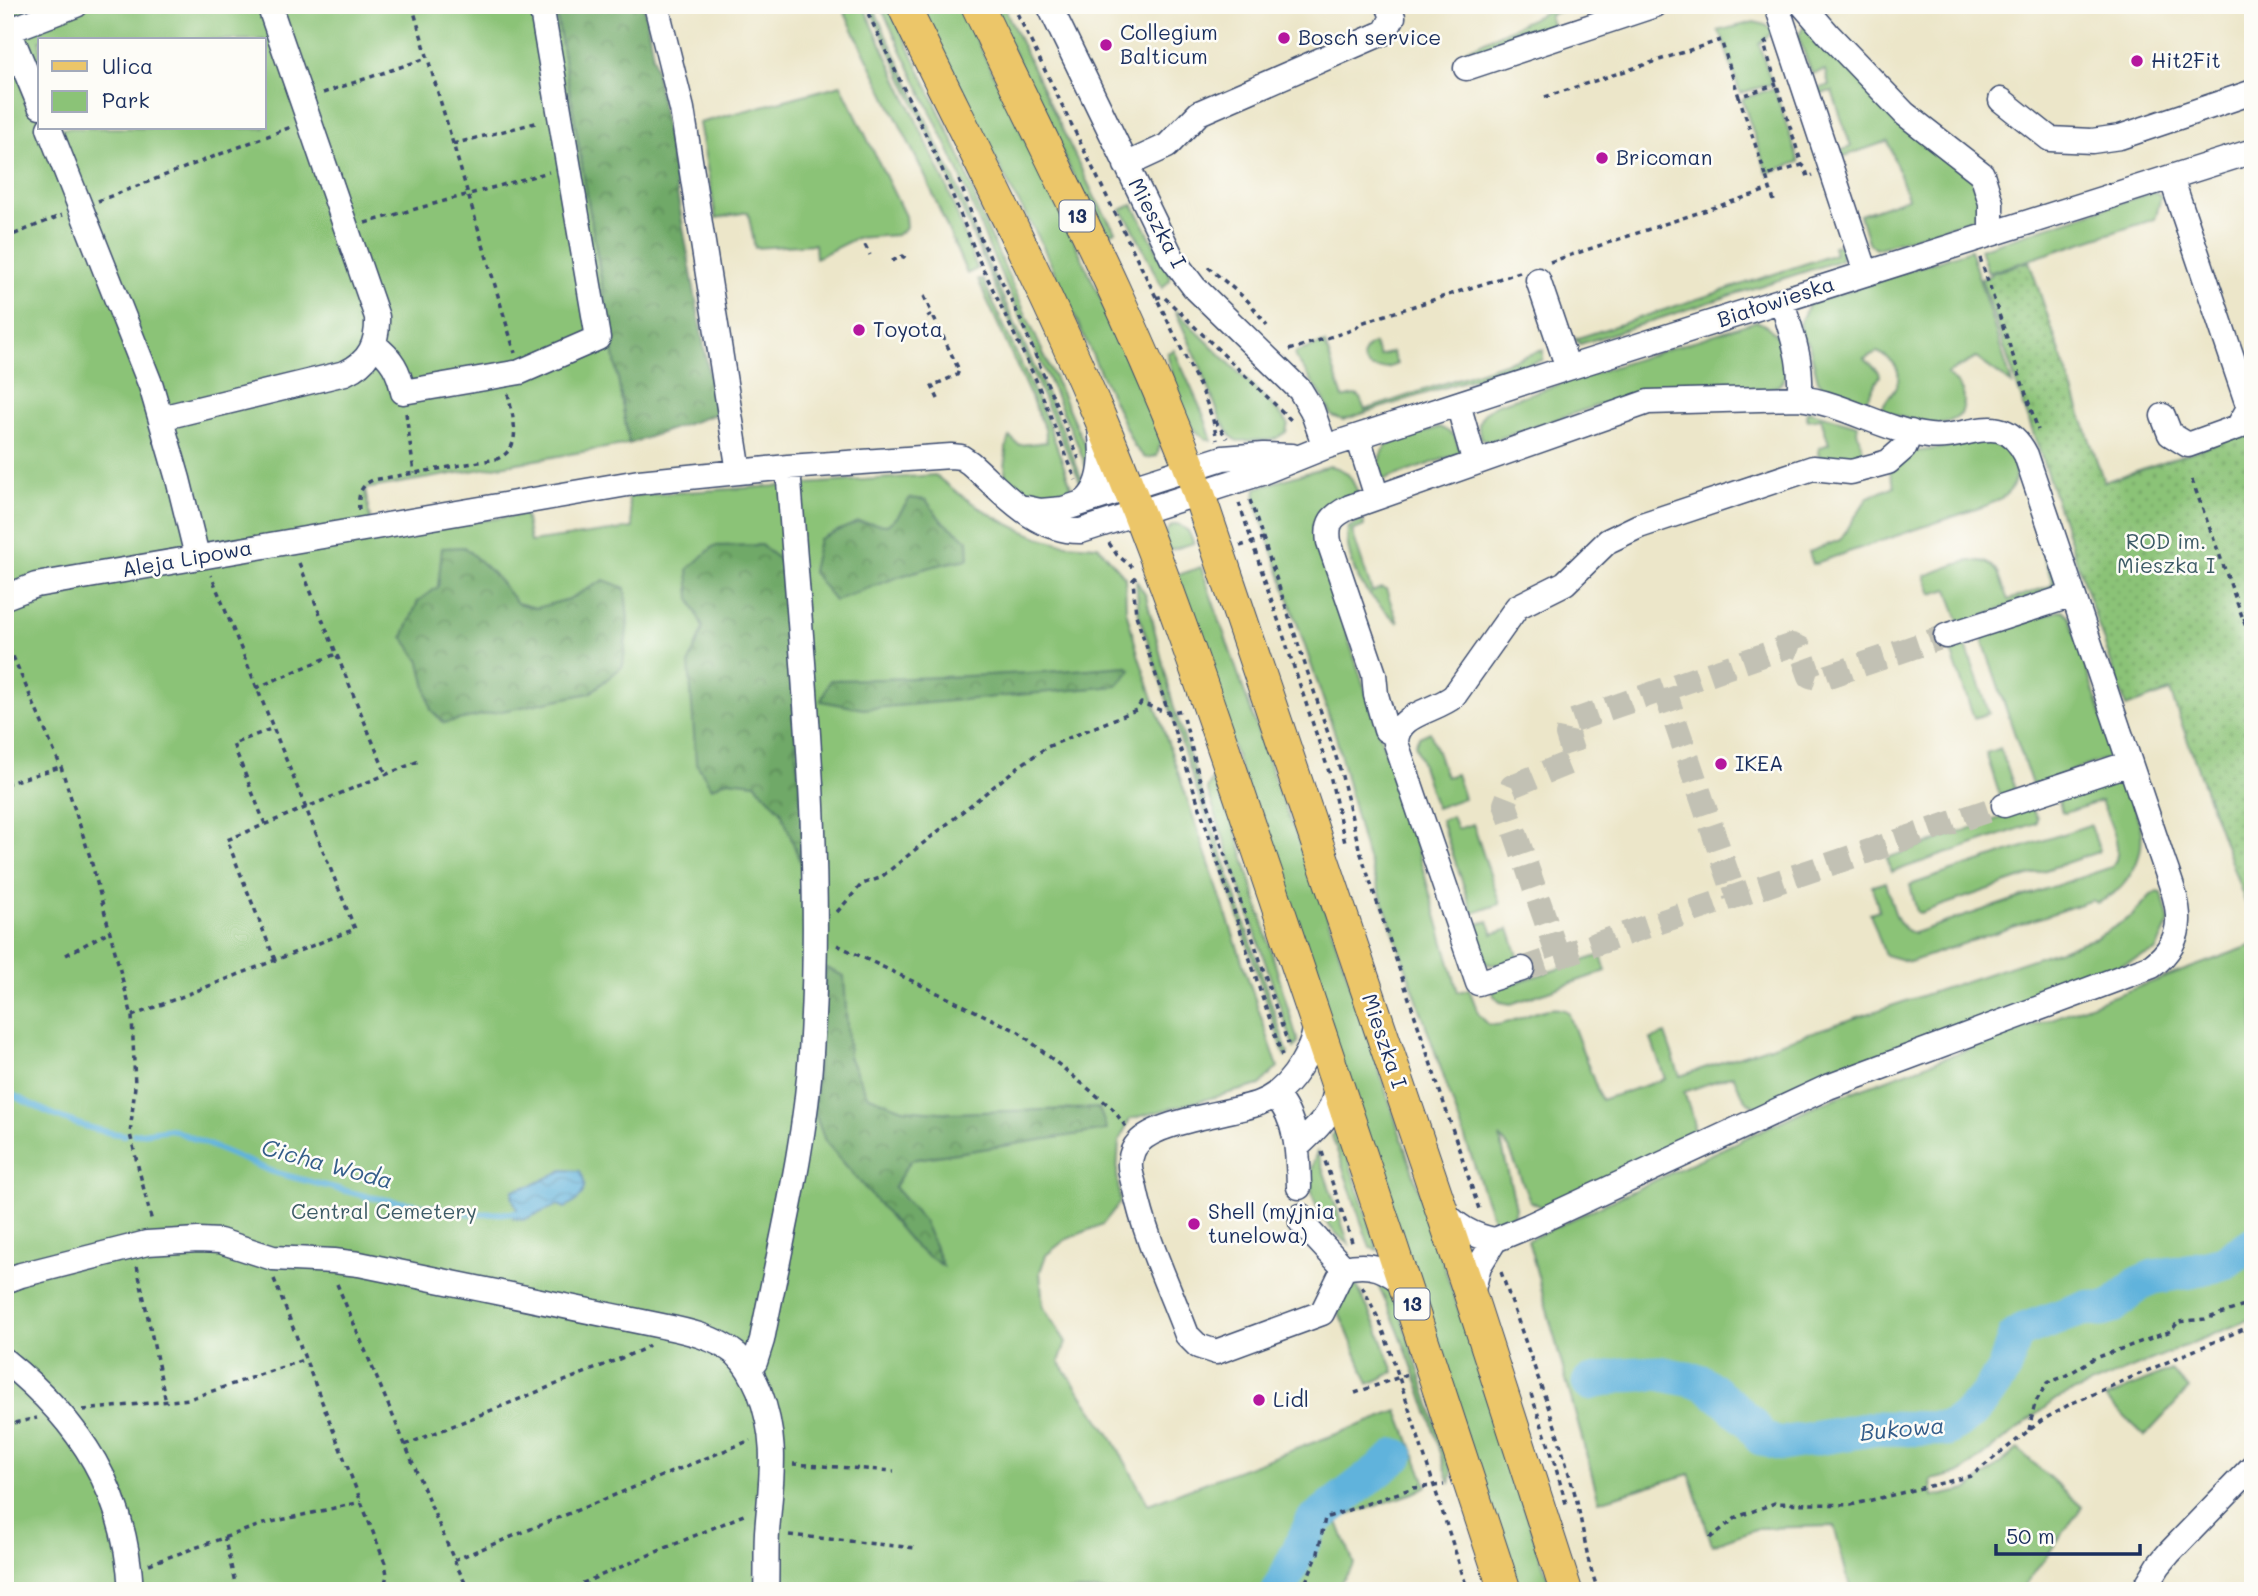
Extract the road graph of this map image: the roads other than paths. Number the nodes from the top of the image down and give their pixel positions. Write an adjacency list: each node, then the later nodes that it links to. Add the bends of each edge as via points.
1 (76, 5): 12 (street)
2 (269, 5): 25 (street, via 377,317)
3 (541, 5): 25 (street, via 598,338 512,373 403,392 397,369)
4 (656, 5): 37 (street, via 682,109)
5 (903, 5): 29 (main road, 13)
6 (977, 5): 38 (main road, Mieszka I / 13, via 1142,351)
7 (1049, 5): 19 (street, Mieszka I)
8 (1388, 5): 19 (street, via 1393,17 1385,32 1199,113 1167,146)
9 (1655, 5): 13 (street)
10 (1784, 5): 23 (street, via 1779,12 1785,32)
11 (1803, 5): 21 (street, via 1905,114 1982,174 1991,203)
12 (7, 28): 16 (street)
13 (1466, 68)
14 (2253, 92): 15 (street, via 2120,137 2092,141 2050,139)
15 (2001, 100)
16 (38, 101)
17 (50, 130): 31 (street)
18 (2253, 151): 20 (street, Białowieska)
19 (1126, 165): 34 (street, Mieszka I, via 1183,274 1300,390)
20 (2171, 177): 21 (street, Białowieska); 30 (street, via 2249,408 2238,427 2188,445 2170,434)
21 (1991, 234): 23 (street, Białowieska)
22 (1542, 271): 26 (street)
23 (1866, 273): 24 (street, Białowieska)
24 (1782, 301): 26 (street, Białowieska); 27 (street, via 1800,362)
25 (374, 345): 31 (street, via 362,363 345,373)
26 (1568, 368): 28 (street, Białowieska)
27 (1799, 397): 32 (street); 35 (street, via 1654,401)
28 (1458, 404): 33 (street, Białowieska); 35 (street)
29 (1097, 412): 39 (street, via 1100,468 1094,492); 41 (main road, 13)
30 (2163, 416)
31 (161, 418): 43 (street)
32 (1910, 432): 44 (street, via 1936,437 1996,428 2012,436 2026,455); 47 (street, via 1905,448 1888,462 1851,472 1813,468 1612,538 1565,583 1517,607 1454,696 1407,720)
33 (1358, 437): 34 (street, Białowieska); 40 (street)
34 (1325, 447): 38 (street, Białowieska, via 1258,474)
35 (1475, 463): 40 (street)
36 (788, 467): 37 (street, Aleja Lipowa); 42 (street, Aleja Lipowa, via 961,457); 64 (street, via 814,839 814,969 806,1113 762,1340)
37 (738, 472): 43 (street, Aleja Lipowa, via 639,482)
38 (1194, 480): 41 (street); 56 (main road, Mieszka I / 13)
39 (1080, 491): 41 (street); 42 (street, via 1063,509 1033,510)
40 (1377, 497): 47 (street, via 1339,513 1328,531 1387,730)
41 (1133, 501): 42 (street, via 1080,531 1052,527); 51 (main road, 13, via 1196,667)
42 (1016, 503)
43 (200, 556): 45 (street, Aleja Lipowa, via 37,585)
44 (2073, 595): 46 (street); 48 (street)
45 (5, 597)
46 (1946, 636)
47 (1396, 736): 50 (street, via 1478,983)
48 (2130, 763): 49 (street); 58 (street, via 2179,916 2172,944 2152,966 1828,1087)
49 (2004, 806)
50 (1522, 969)
51 (1315, 1018): 52 (street, via 1312,1046); 53 (main road, 13)
52 (1287, 1082): 54 (street, via 1283,1103); 59 (street, via 1260,1103 1146,1136 1131,1153 1139,1208 1187,1335 1198,1346 1216,1352 1322,1312)
53 (1337, 1082): 54 (street, via 1335,1099); 61 (main road, 13)
54 (1309, 1147): 55 (street)
55 (1299, 1187)
56 (1441, 1209): 58 (street, via 1466,1231); 62 (main road, Mieszka I / 13)
57 (1301, 1216): 59 (street, via 1301,1222)
58 (1492, 1241): 62 (street)
59 (1352, 1263): 61 (street, via 1376,1267)
60 (5, 1281): 64 (street, via 144,1244 211,1240 271,1258 359,1264 687,1331 716,1342)
61 (1407, 1287): 68 (main road, 13)
62 (1471, 1297): 69 (main road, Mieszka I / 13)
63 (5, 1361): 66 (street, via 43,1392 86,1446 121,1524)
64 (749, 1369): 67 (street, via 771,1432)
65 (2253, 1466): 70 (street, via 2169,1553)
66 (130, 1581)
67 (766, 1591)
68 (1505, 1591)
69 (1566, 1591)
70 (2143, 1591)

